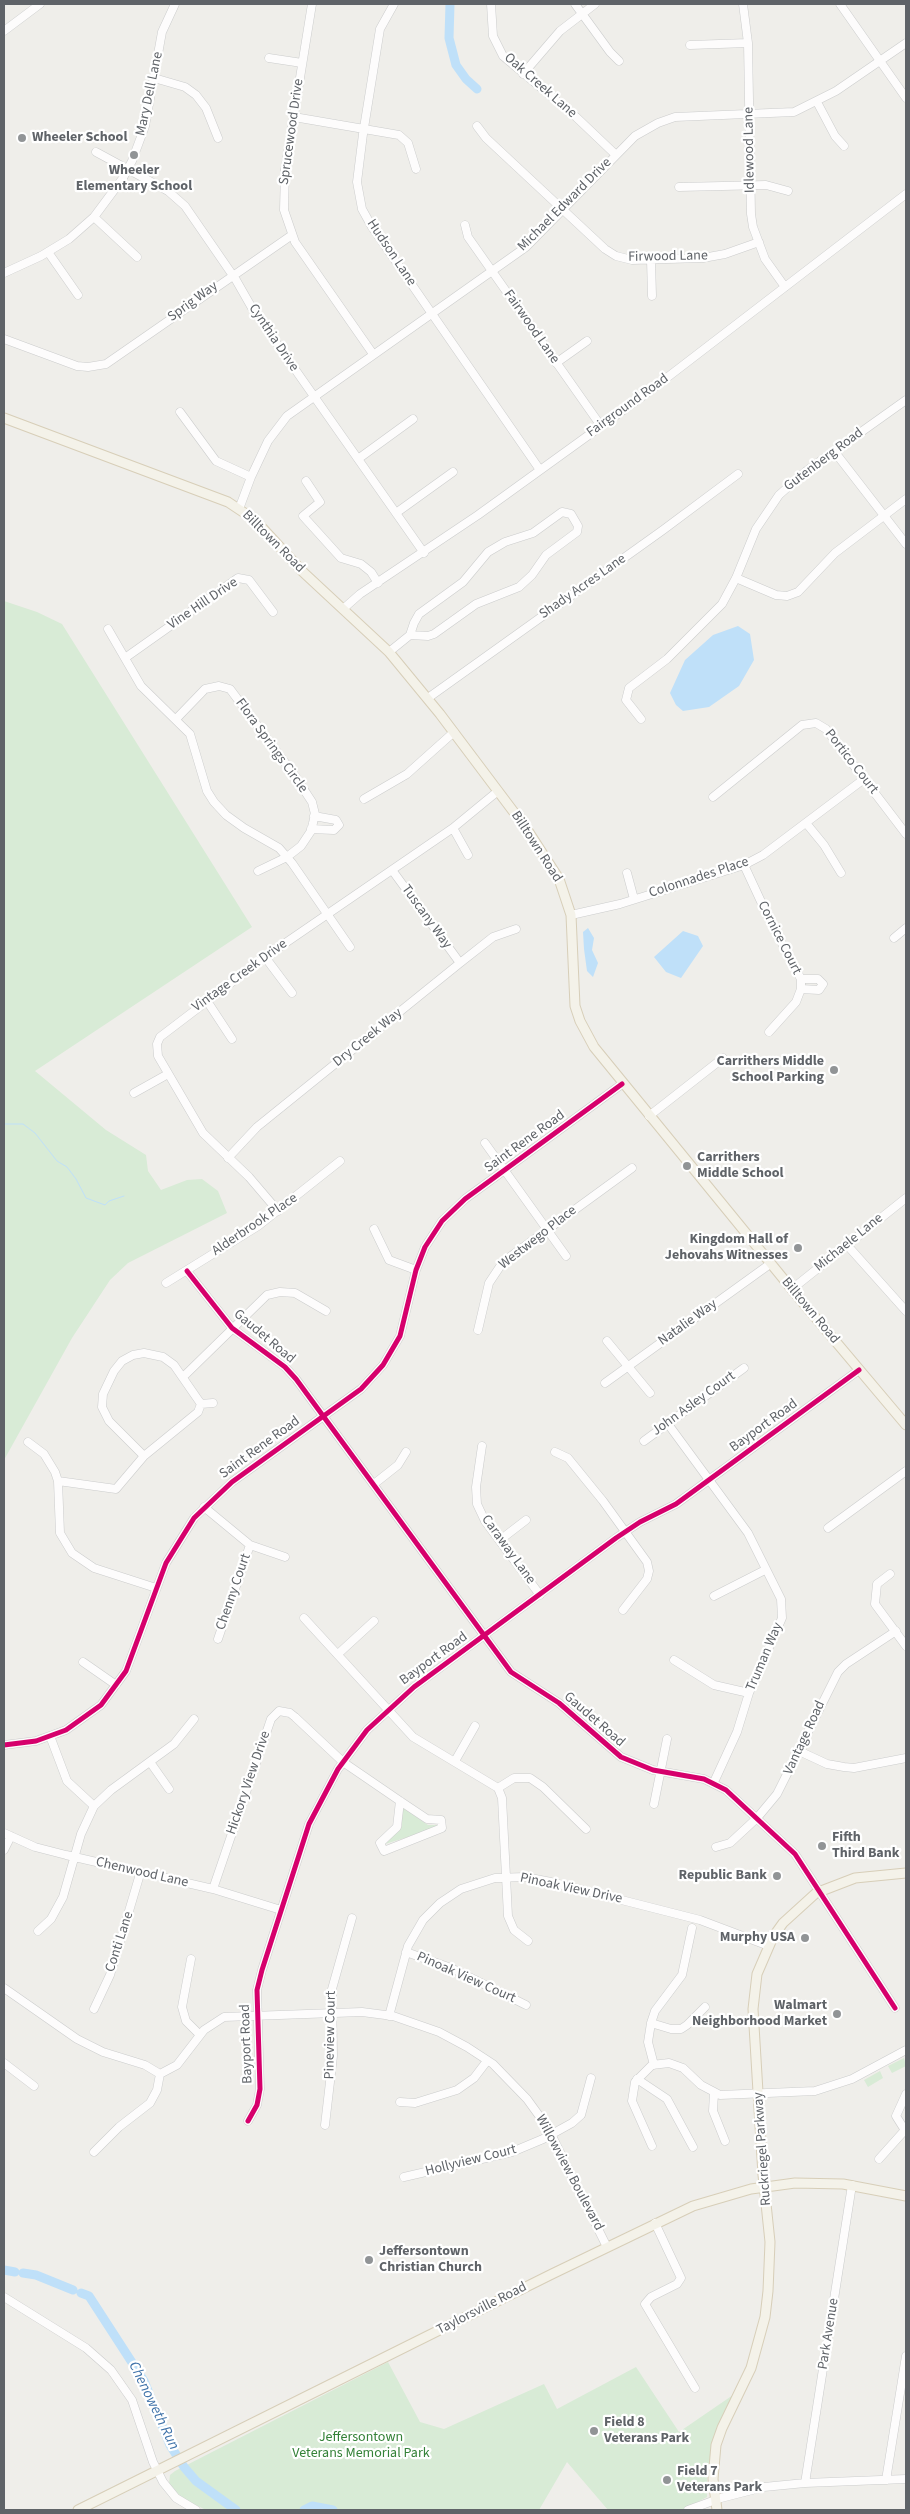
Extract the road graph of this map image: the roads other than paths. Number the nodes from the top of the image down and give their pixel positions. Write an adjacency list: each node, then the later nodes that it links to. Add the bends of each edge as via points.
1 (40, 4): 11 (street)
2 (175, 4): 20 (street, Mary Dell Lane, via 162,32)
3 (312, 4): 18 (street, Sprucewood Drive)
4 (394, 4): 26 (street, Hudson Lane, via 380,29)
5 (491, 4): 19 (street, Oak Creek Lane, via 496,44 503,56)
6 (575, 4): 10 (street)
7 (595, 4): 10 (street)
8 (743, 4): 12 (street, Idlewood Lane)
9 (840, 4): 17 (street)
10 (582, 13): 16 (street); 19 (street, via 554,37)
11 (4, 31)
12 (748, 43): 14 (street); 23 (street, Idlewood Lane)
13 (906, 43): 17 (street, Michael Edward Drive)
14 (690, 45)
15 (269, 58): 18 (street)
16 (619, 61)
17 (880, 62): 21 (street); 22 (street, Michael Edward Drive)
18 (302, 63): 24 (street, Sprucewood Drive)
19 (523, 74): 30 (street, Oak Creek Lane)
20 (154, 78): 27 (street, via 185,87 196,95 206,108); 32 (street, Mary Dell Lane, via 145,126)
21 (906, 98)
22 (817, 102): 23 (street, Michael Edward Drive, via 794,112); 28 (street)
23 (749, 114): 30 (street, Michael Edward Drive, via 675,118 647,128); 33 (street, Idlewood Lane)
24 (294, 117): 26 (street); 40 (street, Sprucewood Drive, via 283,199)
25 (477, 126): 37 (street, Firwood Lane)
26 (364, 128): 31 (street, via 402,137 411,149); 51 (street, Hudson Lane, via 357,175 362,209)
27 (218, 138)
28 (844, 146)
29 (96, 152): 32 (street, Cynthia Drive)
30 (616, 155): 37 (street, Michael Edward Drive)
31 (416, 169)
32 (127, 170): 38 (street, Mary Dell Lane); 47 (street, Cynthia Drive, via 168,191 181,202)
33 (751, 186): 34 (street); 35 (street, via 771,186); 41 (street, Idlewood Lane, via 751,214)
34 (679, 187)
35 (788, 191)
36 (906, 194): 48 (street, Fairground Road)
37 (564, 210): 44 (street, Firwood Lane, via 616,256); 45 (street, Michael Edward Drive, via 526,247)
38 (94, 217): 42 (street, Mary Dell Lane); 43 (street)
39 (465, 225): 45 (street, Fairwood Lane, via 468,237)
40 (292, 234): 47 (street, Sprig Way); 54 (street, Sprucewood Drive)
41 (759, 242): 44 (street, Firwood Lane, via 712,256); 48 (street, Idlewood Lane, via 769,267)
42 (48, 252): 46 (street, Mary Dell Lane); 49 (street)
43 (137, 257)
44 (651, 260): 50 (street)
45 (492, 271): 51 (street, Michael Edward Drive); 55 (street, Fairwood Lane)
46 (4, 274)
47 (233, 274): 52 (street, Sprig Way, via 112,361 94,367 77,366); 56 (street, Cynthia Drive, via 252,308)
48 (785, 287): 61 (street, Fairground Road)
49 (78, 294)
50 (652, 296)
51 (431, 313): 54 (street, Michael Edward Drive); 64 (street, Hudson Lane)
52 (4, 339)
53 (587, 341): 55 (street)
54 (373, 354): 56 (street, Michael Edward Drive)
55 (556, 363): 61 (street, Fairwood Lane)
56 (313, 396): 63 (street, Cynthia Drive); 67 (street, Michael Edward Drive, via 275,429)
57 (906, 400): 62 (street, Gutenberg Road)
58 (180, 412): 67 (street, via 216,461)
59 (4, 418): 70 (main road, Billtown Road, via 206,492)
60 (413, 419): 63 (street)
61 (601, 426): 64 (street, Fairground Road)
62 (834, 451): 72 (street); 75 (street, Gutenberg Road, via 796,478 768,509)
63 (358, 458): 71 (street, Cynthia Drive)
64 (540, 470): 74 (street, Fairground Road)
65 (453, 472): 71 (street)
66 (738, 474): 83 (street, Shady Acres Lane)
67 (251, 477): 70 (street, Michael Edward Drive)
68 (306, 481): 76 (street, via 320,502 303,516 341,558 361,564)
69 (906, 499): 72 (street)
70 (240, 509): 77 (main road, Billtown Road)
71 (396, 513): 74 (street, Cynthia Drive)
72 (884, 516): 73 (street); 75 (street, via 835,553 798,592 776,595)
73 (906, 544)
74 (424, 553): 76 (street, Fairground Road)
75 (736, 578): 85 (street, Gutenberg Road, via 722,604 707,620 667,659 629,688 626,700)
76 (378, 582): 77 (street, Fairground Road)
77 (343, 608): 81 (main road, Billtown Road)
78 (273, 612): 82 (street, Vine Hill Drive, via 249,580 238,578)
79 (108, 629): 82 (street)
80 (410, 635): 80 (street, via 434,634 476,604 519,587 546,555 577,532 578,526 571,514 562,512 533,533 505,542 488,552 463,582 419,614); 81 (street)
81 (389, 652): 83 (main road, Billtown Road)
82 (125, 658): 84 (street, via 141,686)
83 (428, 698): 86 (main road, Billtown Road)
84 (177, 718): 91 (street, Flora Springs Circle, via 205,689 219,686 230,689 295,776 312,802); 97 (street, via 190,734 207,791 214,802 226,815 279,848)
85 (641, 719)
86 (454, 732): 88 (main road, Billtown Road); 90 (street, via 407,774)
87 (864, 779): 89 (street, Portico Court, via 826,729 812,723 802,725); 92 (street, Colonnades Place); 95 (street, Portico Court)
88 (498, 791): 93 (street, Vintage Creek Drive); 105 (main road, Billtown Road, via 551,864 565,892)
89 (713, 797)
90 (364, 799)
91 (314, 816): 94 (street); 94 (street, via 336,820 339,825 334,830)
92 (806, 823): 98 (street, Colonnades Place); 102 (street)
93 (452, 828): 96 (street); 99 (street, Vintage Creek Drive)
94 (311, 829): 97 (street, via 301,846)
95 (906, 834)
96 (468, 855)
97 (287, 857): 100 (street); 104 (street)
98 (744, 865): 103 (street, Colonnades Place); 112 (street, Cornice Court)
99 (392, 870): 104 (street, Vintage Creek Drive); 111 (street, Tuscany Way)
100 (258, 871)
101 (627, 873): 103 (street)
102 (841, 873)
103 (634, 899): 105 (street, Colonnades Place)
104 (326, 914): 109 (street); 110 (street, Vintage Creek Drive)
105 (571, 915): 120 (main road, Billtown Road, via 576,1011 594,1047)
106 (906, 928): 108 (street)
107 (516, 929): 111 (street, Dry Creek Way, via 493,937)
108 (894, 938)
109 (350, 947)
110 (265, 957): 114 (street); 115 (street, Vintage Creek Drive)
111 (460, 963): 124 (street, Dry Creek Way, via 257,1127)
112 (801, 979): 113 (street, Cornice Court); 113 (street, via 818,979 823,984 819,990)
113 (801, 989): 116 (street, Cornice Court, via 790,1010)
114 (292, 992)
115 (207, 1001): 117 (street); 119 (street, Vintage Creek Drive, via 158,1040 158,1056)
116 (769, 1032)
117 (232, 1039)
118 (723, 1058): 122 (street)
119 (168, 1074): 121 (street); 124 (street, Vintage Creek Drive, via 204,1135)
120 (622, 1084): 122 (main road, Billtown Road); 127 (street, Saint Rene Road)
121 (134, 1093)
122 (650, 1116): 134 (main road, Billtown Road)
123 (486, 1144): 127 (street)
124 (228, 1158): 129 (street, Vintage Creek Drive)
125 (340, 1161): 129 (street, Alderbrook Place)
126 (632, 1168): 131 (street, Westwego Place)
127 (504, 1171): 131 (street); 136 (street, Saint Rene Road, via 465,1199 442,1221 425,1246)
128 (904, 1202): 132 (street, Michaele Lane)
129 (278, 1211): 135 (street, Alderbrook Place)
130 (374, 1229): 136 (street, via 389,1260)
131 (547, 1230): 133 (street); 142 (street, Westwego Place, via 503,1262 491,1277)
132 (847, 1245): 138 (street, Michaele Lane); 140 (street)
133 (566, 1256)
134 (770, 1264): 138 (main road, Billtown Road); 144 (street, Natalie Way)
135 (186, 1270): 137 (street, Alderbrook Place); 141 (street, Gaudet Road)
136 (416, 1270): 152 (street, Saint Rene Road, via 402,1328 383,1366 361,1389)
137 (166, 1283)
138 (792, 1289): 146 (main road, Billtown Road)
139 (326, 1311): 141 (street, via 299,1294 280,1292 262,1298)
140 (906, 1311)
141 (232, 1328): 147 (street); 152 (street, Gaudet Road, via 290,1373)
142 (478, 1330)
143 (606, 1341): 144 (street)
144 (628, 1367): 148 (street, Natalie Way); 149 (street)
145 (744, 1368): 153 (street, John Asley Court)
146 (859, 1370): 154 (main road, Billtown Road); 162 (street, Bayport Road)
147 (183, 1377): 151 (street); 160 (street, via 167,1359 144,1353 126,1358 110,1377 102,1398 104,1413)
148 (605, 1383)
149 (650, 1393)
150 (213, 1403): 151 (street)
151 (201, 1404): 160 (street, via 198,1412)
152 (323, 1416): 164 (street, Gaudet Road); 165 (street, Saint Rene Road, via 232,1482)
153 (668, 1424): 155 (street, John Asley Court); 162 (street, Truman Way)
154 (906, 1426)
155 (644, 1441)
156 (28, 1442): 163 (street, via 48,1458)
157 (482, 1446): 169 (street, Caraway Lane, via 476,1501 481,1514)
158 (406, 1452): 164 (street, via 398,1465)
159 (555, 1452): 168 (street, via 568,1458)
160 (144, 1456): 163 (street, via 114,1489)
161 (906, 1471): 167 (street)
162 (710, 1480): 168 (street, Bayport Road); 172 (street, Truman Way, via 748,1533)
163 (58, 1481): 174 (street, via 60,1533 72,1553 94,1568)
164 (374, 1484): 181 (street, Gaudet Road)
165 (204, 1507): 170 (street); 174 (street, Saint Rene Road, via 178,1541)
166 (526, 1520): 169 (street)
167 (828, 1528)
168 (626, 1532): 175 (street, Bayport Road); 177 (street, via 647,1562 649,1571 645,1582)
169 (500, 1540): 175 (street, Caraway Lane)
170 (250, 1545): 171 (street); 182 (street, Chenny Court)
171 (285, 1557)
172 (765, 1570): 176 (street); 188 (street, Truman Way, via 780,1599 782,1618)
173 (890, 1574): 180 (street, via 877,1584 875,1604)
174 (156, 1588): 187 (street, Saint Rene Road, via 132,1659)
175 (540, 1595): 181 (street, Bayport Road)
176 (714, 1596)
177 (623, 1610)
178 (304, 1618): 184 (street)
179 (374, 1621): 184 (street)
180 (896, 1631): 183 (street); 195 (street, Vantage Road, via 838,1672)
181 (484, 1636): 189 (street, Bayport Road); 200 (street, Gaudet Road, via 511,1672 559,1703 614,1753 630,1762)
182 (218, 1639)
183 (906, 1646)
184 (338, 1654): 189 (street)
185 (674, 1660): 188 (street, via 714,1685)
186 (83, 1662): 187 (street)
187 (116, 1685): 192 (street, Saint Rene Road, via 91,1714)
188 (749, 1693): 201 (street, Truman Way, via 737,1732)
189 (389, 1708): 197 (street, via 413,1737); 199 (street, Bayport Road)
190 (194, 1719): 198 (street, via 174,1744)
191 (475, 1726): 197 (street)
192 (50, 1736): 194 (street, Saint Rene Road); 206 (street, via 67,1781)
193 (668, 1739): 200 (street)
194 (4, 1745)
195 (799, 1751): 196 (street, via 823,1762 854,1768); 207 (street, Vantage Road, via 781,1788)
196 (906, 1758)
197 (455, 1761): 202 (street)
198 (150, 1762): 203 (street); 206 (street)
199 (343, 1762): 204 (street, Hickory View Drive); 216 (street, Hickory View Drive, via 295,1717 282,1710 275,1714 264,1736); 218 (street, Bayport Road, via 320,1798)
200 (660, 1771): 201 (street, Gaudet Road); 205 (street)
201 (714, 1782): 207 (street, Gaudet Road)
202 (498, 1788): 208 (street, via 514,1778 530,1778); 215 (street, via 502,1798)
203 (169, 1789)
204 (400, 1801): 204 (street, Hickory View Drive, via 427,1819 441,1820 442,1828 384,1851 380,1843 397,1827)
205 (654, 1804)
206 (94, 1806): 212 (street, via 83,1828)
207 (757, 1818): 210 (street, Vantage Road, via 730,1843); 217 (street, Gaudet Road, via 795,1854)
208 (586, 1829)
209 (7, 1835): 211 (street); 212 (street, Chenwood Lane)
210 (716, 1847)
211 (4, 1850)
212 (75, 1858): 214 (street, Chenwood Lane); 221 (street, via 63,1897 51,1919)
213 (906, 1873): 217 (main road, Ruckriegel Parkway, via 855,1878)
214 (140, 1874): 216 (street, Chenwood Lane); 230 (street, Conti Lane, via 110,1975)
215 (506, 1877): 222 (street, via 509,1921 514,1930); 223 (street, Pinoak View Drive, via 551,1882 700,1920); 224 (street, Pinoak View Drive, via 472,1884 440,1903 417,1929)
216 (213, 1889): 218 (street, Chenwood Lane)
217 (819, 1891): 223 (main road, Ruckriegel Parkway, via 783,1922); 229 (street, Gaudet Road)
218 (280, 1910): 232 (street, Bayport Road, via 260,1977)
219 (352, 1918): 231 (street, Pineview Court, via 334,1977)
220 (692, 1928): 234 (street, via 682,1975)
221 (38, 1931)
222 (528, 1941)
223 (768, 1946): 245 (main road, Ruckriegel Parkway, via 757,1974 754,2001)
224 (406, 1952): 227 (street, Pinoak View Court, via 451,1968); 233 (street, Pinoak View Drive)
225 (191, 1959): 235 (street, via 182,2007 186,2021)
226 (4, 1988): 240 (street, via 77,2039)
227 (526, 2005)
228 (705, 2007): 234 (street, via 681,2029)
229 (895, 2008)
230 (94, 2009)
231 (331, 2012): 232 (street, Willowview Boulevard); 233 (street, Willowview Boulevard); 249 (street, Pineview Court, via 333,2056)
232 (258, 2015): 235 (street, Willowview Boulevard, via 224,2017); 248 (street, Bayport Road, via 260,2089 257,2105)
233 (389, 2016): 237 (street, Willowview Boulevard, via 440,2032)
234 (650, 2023): 239 (street, via 648,2042)
235 (200, 2035): 240 (street, Willowview Boulevard, via 183,2060)
236 (906, 2050): 245 (street, via 835,2086 814,2091)
237 (487, 2061): 247 (street, via 474,2078 457,2090 415,2103); 251 (street, Willowview Boulevard, via 527,2099)
238 (4, 2063): 243 (street)
239 (654, 2065): 242 (street); 244 (street, via 669,2063 683,2068)
240 (160, 2074): 255 (street, via 150,2103)
241 (591, 2078): 251 (street, Hollyview Court, via 581,2114)
242 (637, 2079): 253 (street, via 632,2101); 254 (street, via 667,2099)
243 (34, 2086)
244 (714, 2093): 245 (street); 252 (street, via 713,2112)
245 (759, 2093): 259 (main road, Ruckriegel Parkway)
246 (906, 2094): 250 (street, via 896,2116)
247 (400, 2102)
248 (248, 2121)
249 (325, 2125)
250 (906, 2131): 256 (street)
251 (551, 2134): 257 (street, Hollyview Court, via 512,2152); 262 (street, Willowview Boulevard)
252 (725, 2141)
253 (652, 2146)
254 (694, 2147)
255 (94, 2152)
256 (879, 2159)
257 (404, 2177)
258 (852, 2185): 259 (main road, Taylorsville Road, via 807,2183); 260 (main road, Taylorsville Road); 269 (street, Park Avenue)
259 (764, 2186): 261 (main road, Taylorsville Road, via 716,2198); 270 (main road, Ruckriegel Parkway, via 770,2242 765,2317 750,2368 716,2445)
260 (906, 2196)
261 (656, 2224): 262 (main road, Taylorsville Road); 265 (street, via 681,2278 677,2284 651,2297 645,2304)
262 (607, 2247): 266 (main road, Taylorsville Road)
263 (4, 2297): 266 (street, via 86,2348 111,2370 132,2400)
264 (906, 2356): 268 (street)
265 (695, 2388)
266 (157, 2472): 271 (main road, Taylorsville Road); 272 (street, via 176,2498)
267 (906, 2479): 268 (street)
268 (886, 2480): 269 (street)
269 (805, 2483): 270 (street, via 756,2488)
270 (714, 2500): 273 (street); 274 (main road, Ruckriegel Parkway)
271 (78, 2510)
272 (196, 2510)
273 (688, 2510)
274 (717, 2510)

